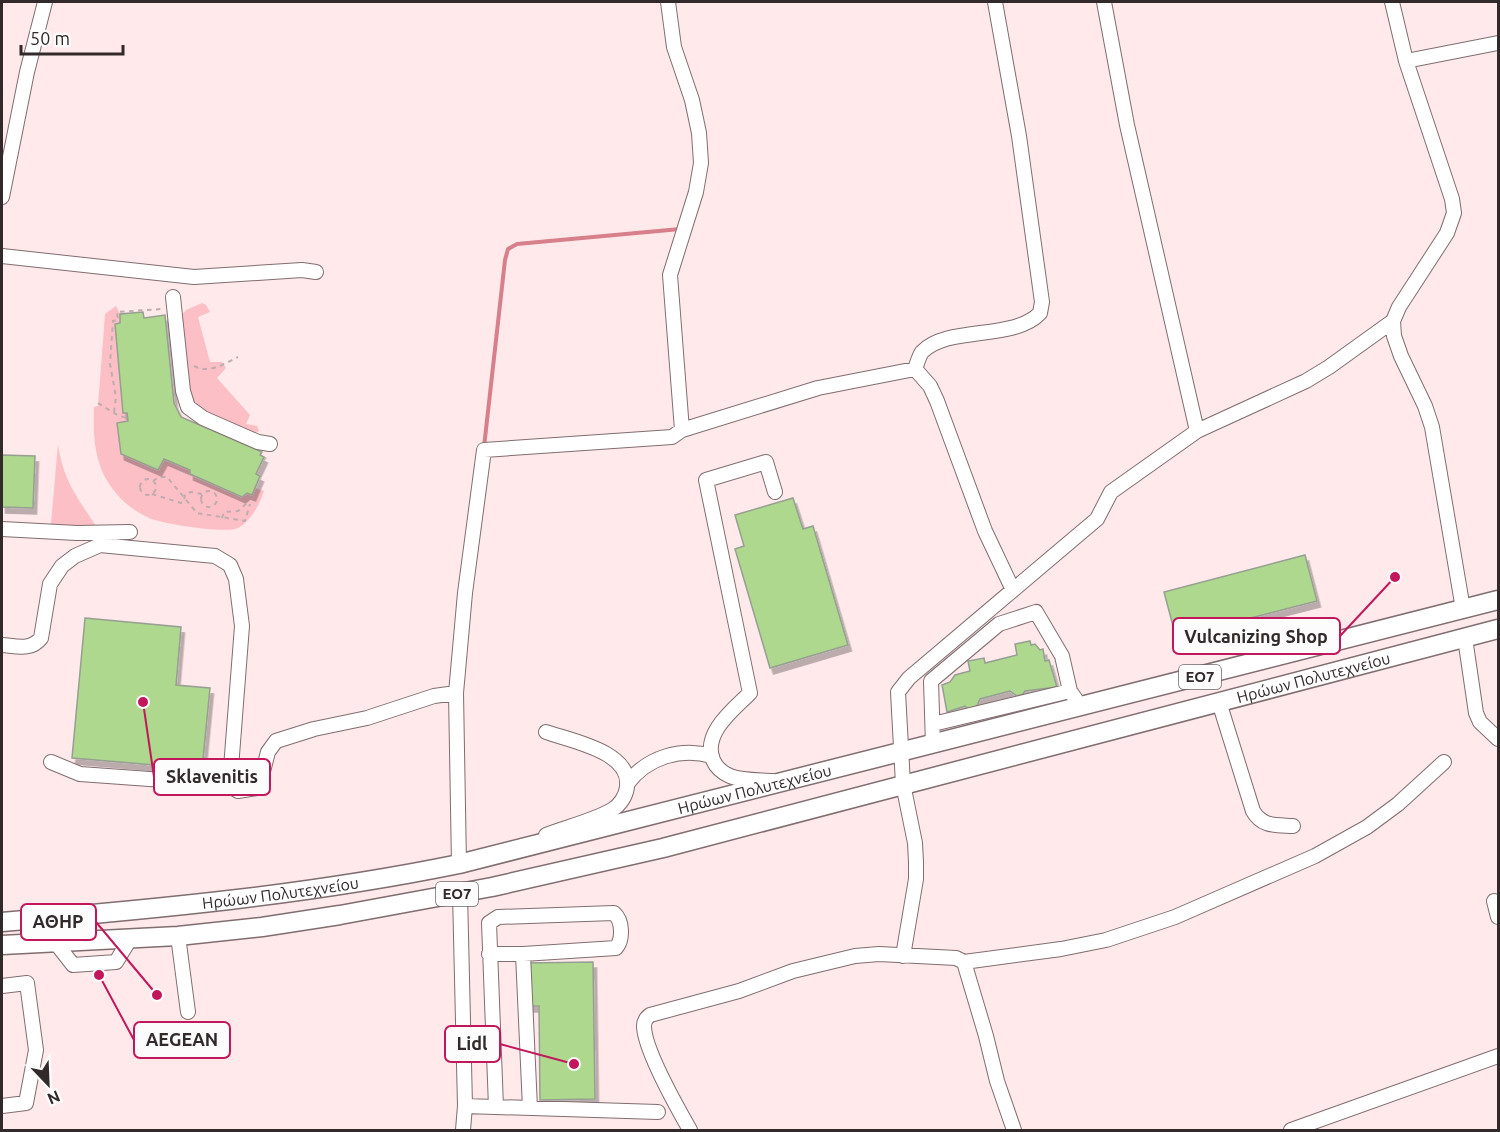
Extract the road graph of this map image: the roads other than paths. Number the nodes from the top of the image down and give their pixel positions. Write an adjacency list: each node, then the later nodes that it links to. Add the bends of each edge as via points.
1 (45, 2): 8 (street)
2 (668, 2): 14 (street, via 674,47 699,133 701,163 670,275)
3 (995, 2): 13 (street, via 1020,147 1042,302 1040,313 1025,324 932,345 921,353)
4 (1104, 2): 15 (street, via 1127,125)
5 (1392, 2): 7 (street)
6 (1498, 44): 7 (street)
7 (1406, 61): 12 (street, via 1454,213 1447,233)
8 (2, 197)
9 (2, 256): 10 (street, via 194,277)
10 (316, 272)
11 (173, 302): 16 (street, via 184,397 191,411 252,440)
12 (1394, 321): 15 (street, via 1306,381); 22 (street, via 1401,356 1432,427)
13 (915, 369): 14 (street, via 818,388); 20 (street, via 937,401 985,531)
14 (682, 430): 27 (street, via 672,437 484,450)
15 (1197, 431): 20 (street, via 1111,492 1097,519)
16 (270, 444)
17 (775, 492): 35 (street, via 766,462 706,480 750,693 716,730)
18 (2, 529): 19 (street)
19 (130, 532)
20 (1013, 590): 34 (street, via 919,668 898,692)
21 (1498, 600): 22 (main road, Ηρώων Πολυτεχνείου / ΕΟ7)
22 (1463, 609): 29 (main road, Ηρώων Πολυτεχνείου / ΕΟ7)
23 (1498, 629): 24 (main road, Ηρώων Πολυτεχνείου / ΕΟ7)
24 (1465, 638): 28 (main road, Ηρώων Πολυτεχνείου / ΕΟ7); 32 (street, via 1476,713)
25 (2, 645): 38 (street, via 35,645 41,638 50,585 62,566 100,545 215,556 230,565 236,579 242,626)
26 (1070, 691): 29 (street); 30 (street); 30 (street, via 1062,656 1036,612 999,624 931,681)
27 (456, 693): 38 (street, via 276,741 268,752 257,788 237,791); 44 (street)
28 (1219, 702): 41 (main road, Ηρώων Πολυτεχνείου / ΕΟ7); 42 (street, via 1257,818 1272,825)
29 (1081, 707): 33 (main road, Ηρώων Πολυτεχνείου / ΕΟ7)
30 (933, 724): 33 (street)
31 (546, 732): 40 (street, via 614,757 623,767)
32 (1498, 739)
33 (933, 745): 34 (main road, Ηρώων Πολυτεχνείου / ΕΟ7)
34 (901, 753): 39 (main road, Ηρώων Πολυτεχνείου / ΕΟ7); 41 (street)
35 (712, 756): 39 (street, via 729,776); 40 (street, via 690,752 668,755 646,765)
36 (51, 762): 38 (street, via 80,774 205,783)
37 (1444, 762): 54 (street, via 1367,827 1315,856 1175,917 1106,940)
38 (230, 781)
39 (784, 783): 43 (main road, Ηρώων Πολυτεχνείου / ΕΟ7)
40 (627, 784): 43 (street, via 624,797 610,810)
41 (903, 784): 45 (main road, Ηρώων Πολυτεχνείου / ΕΟ7, via 663,848); 53 (street, via 915,843 916,870)
42 (1293, 826)
43 (488, 857): 44 (main road, Ηρώων Πολυτεχνείου / ΕΟ7)
44 (459, 864): 48 (main road, Ηρώων Πολυτεχνείου / ΕΟ7, via 369,882 201,904)
45 (460, 893): 49 (main road, Ηρώων Πολυτεχνείου / ΕΟ7, via 300,921); 59 (street)
46 (1494, 901): 47 (street)
47 (1498, 917)
48 (2, 922)
49 (178, 936): 50 (main road, Ηρώων Πολυτεχνείου / ΕΟ7); 56 (street)
50 (2, 945)
51 (489, 954): 52 (street); 52 (street, via 489,923 498,917 609,912 618,917 621,939 616,948); 60 (street)
52 (523, 954): 61 (street)
53 (903, 956): 54 (street, via 956,958); 64 (street, via 855,956 823,963 648,1017 644,1027 648,1044)
54 (964, 962): 65 (street)
55 (2, 986): 58 (street, via 27,983 36,1050 26,1103)
56 (188, 1012)
57 (1498, 1056): 66 (street)
58 (2, 1106)
59 (465, 1106): 60 (street); 63 (street)
60 (496, 1107): 61 (street)
61 (530, 1108): 62 (street)
62 (658, 1112)
63 (463, 1131)
64 (690, 1131)
65 (1014, 1131)
66 (1291, 1131)

